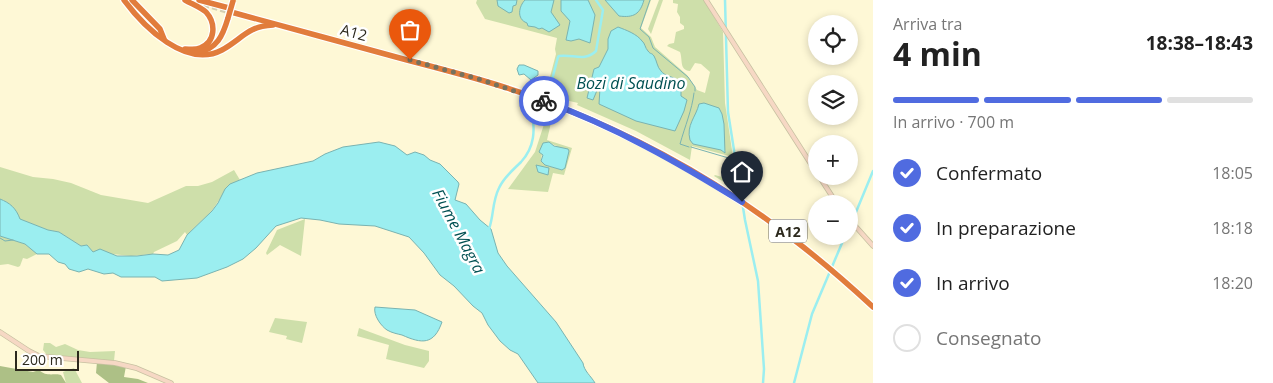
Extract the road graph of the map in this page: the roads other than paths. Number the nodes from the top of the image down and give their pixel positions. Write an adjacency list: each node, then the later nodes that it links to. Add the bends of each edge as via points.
1 (124, 0): 10 (highway, via 153,33)
2 (132, 0): 10 (highway, via 160,29)
3 (187, 0): 7 (highway, A12 / A12); 11 (highway, via 208,16 213,24 213,33 202,48)
4 (214, 0): 8 (highway)
5 (233, 0): 8 (highway, bridge)
6 (706, 0): 12 (main road)
7 (198, 1): 8 (highway, A12 / A12)
8 (230, 11): 9 (highway, A12 / A12); 11 (highway, via 221,37 213,47 199,52); 13 (highway, A12 / A12, via 483,78 556,102 695,169)
9 (279, 25): 11 (highway, via 255,28 211,54); 13 (highway, A12 / A12, via 482,80 556,105 661,154)
10 (164, 39): 11 (highway)
11 (183, 50)
12 (808, 159)
13 (743, 201): 16 (highway, A12, via 790,233)
14 (858, 230): 15 (main road)
15 (873, 246)
16 (831, 267): 17 (highway, A12); 18 (highway, A12)
17 (873, 302)
18 (873, 306)
19 (0, 332): 20 (main road, via 39,356 115,363)
20 (171, 383)

